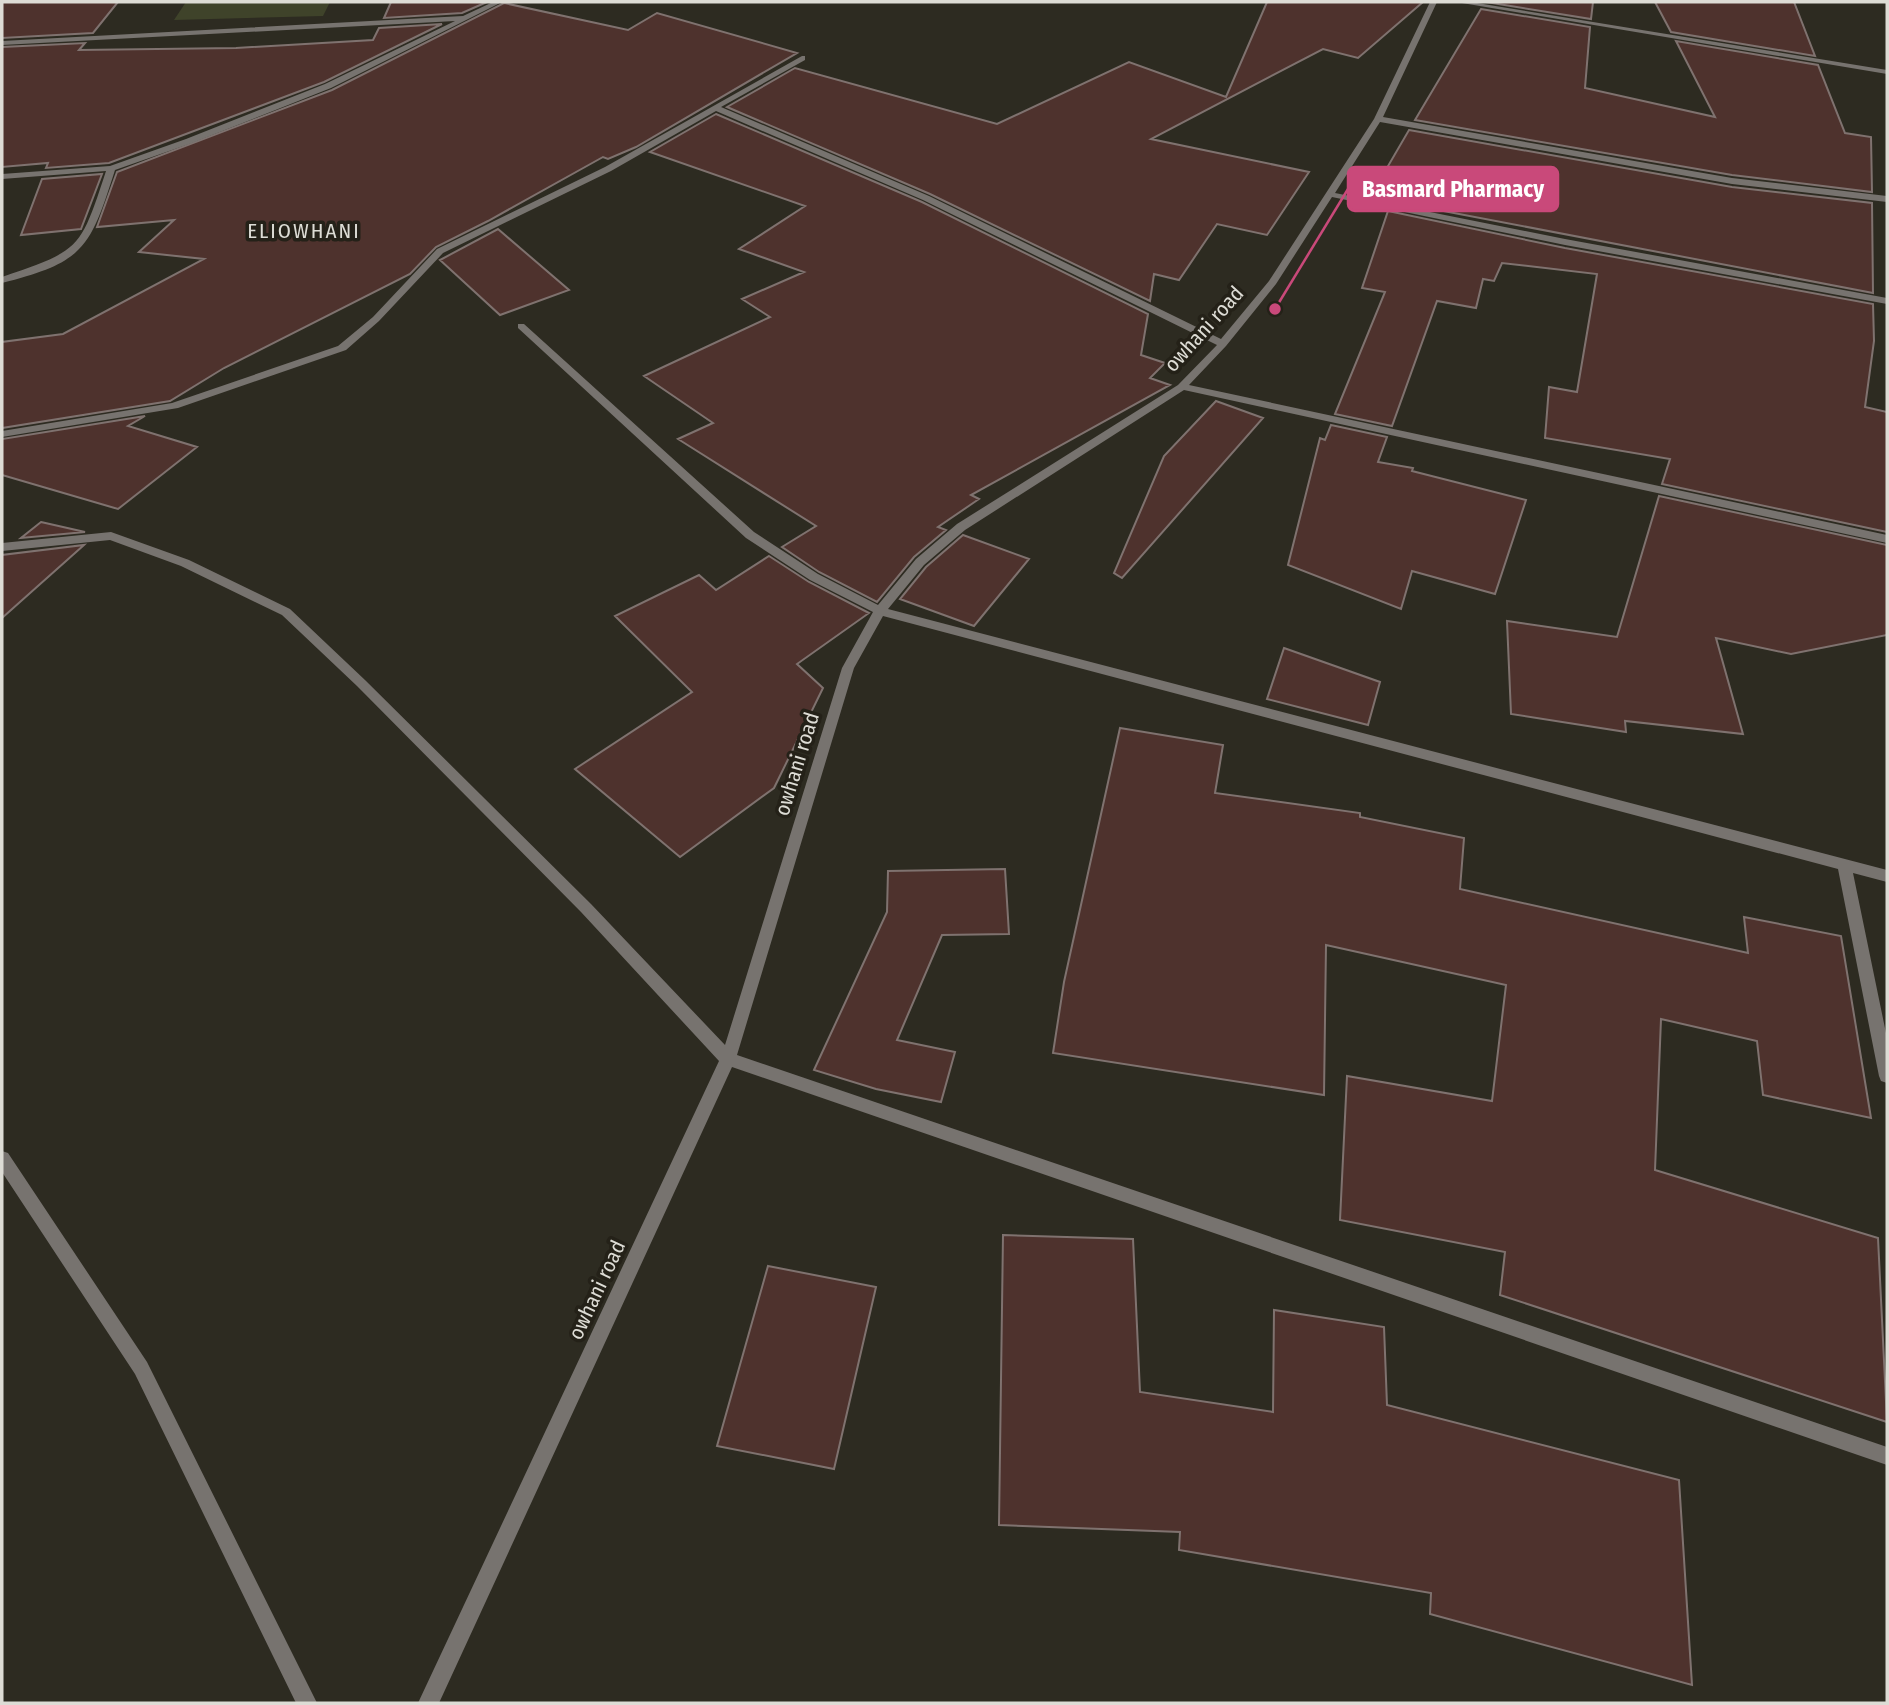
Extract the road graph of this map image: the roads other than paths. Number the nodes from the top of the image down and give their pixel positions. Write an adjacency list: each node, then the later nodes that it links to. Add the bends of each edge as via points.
1 (498, 2): 4 (street)
2 (1433, 2): 9 (street, owhani road)
3 (1460, 2): 7 (street)
4 (466, 18): 5 (street); 10 (street, via 328,86)
5 (2, 43)
6 (802, 58): 8 (street)
7 (1887, 72)
8 (716, 108): 17 (street, via 926,198); 19 (street, via 608,169 440,251 376,320 342,348 174,406)
9 (1378, 119): 12 (street, owhani road); 13 (street, via 1732,181)
10 (111, 168): 11 (street); 14 (street, via 87,236 78,246 50,263)
11 (2, 176)
12 (1329, 194): 15 (street); 17 (street, owhani road, via 1273,282)
13 (1887, 200)
14 (2, 279)
15 (1887, 300)
16 (522, 326): 22 (street, via 750,535 814,577)
17 (1223, 344): 18 (street, owhani road)
18 (1182, 387): 20 (street); 22 (street, owhani road, via 961,527 920,562)
19 (2, 434)
20 (1887, 539)
21 (2, 547): 25 (street, via 111,536 185,563 286,612 586,908)
22 (880, 611): 23 (street); 25 (street, owhani road, via 848,668)
23 (1845, 866): 24 (street); 26 (street)
24 (1887, 876)
25 (727, 1059): 28 (street); 30 (street, owhani road)
26 (1887, 1076)
27 (2, 1158): 29 (street, via 141,1367)
28 (1887, 1456)
29 (307, 1703)
30 (428, 1703)

